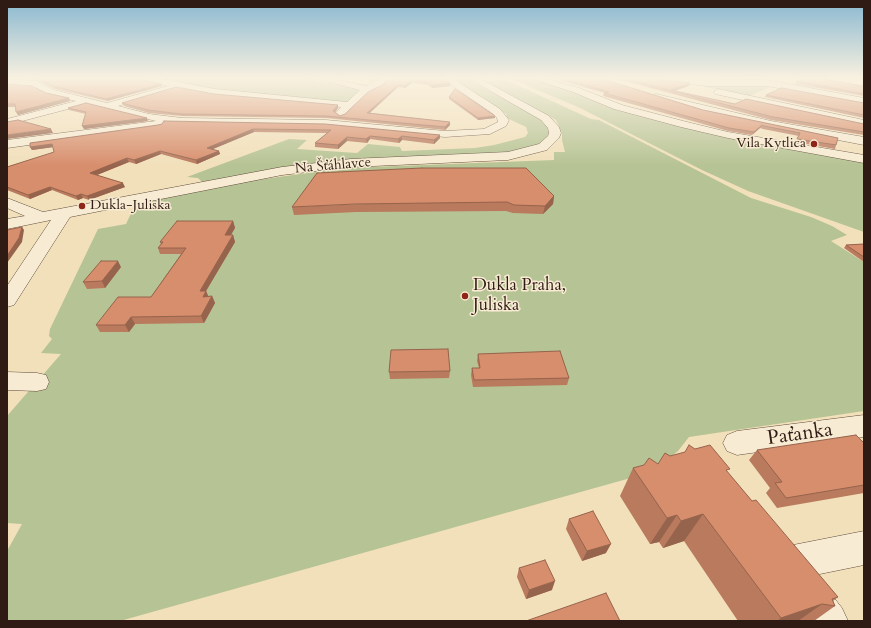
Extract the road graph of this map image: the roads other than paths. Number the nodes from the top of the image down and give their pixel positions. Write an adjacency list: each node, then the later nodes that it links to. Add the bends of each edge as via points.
1 (62, 107): 11 (street)
2 (112, 107): 10 (street, via 149,117)
3 (347, 107): 12 (street)
4 (490, 107): 12 (street, via 504,120 502,124 486,132 462,134)
5 (525, 107): 18 (street, Na Šťáhlavce, via 545,118 554,127 555,133 543,147 508,156 303,168)
6 (619, 107): 16 (street, via 728,135)
7 (698, 107): 9 (street)
8 (791, 107): 13 (street)
9 (702, 108): 14 (street)
10 (182, 121): 12 (street); 15 (street)
11 (7, 122)
12 (326, 123)
13 (864, 123)
14 (864, 141)
15 (7, 144)
16 (864, 159)
17 (7, 203): 19 (street)
18 (64, 213): 19 (street, Na Šťáhlavce); 21 (street)
19 (41, 217): 20 (street, Na Šťáhlavce)
20 (7, 224)
21 (7, 301)
22 (7, 381): 23 (street)
23 (37, 382)
24 (864, 426): 25 (street, Paťanka)
25 (737, 443)
26 (864, 548): 27 (street, via 774,551)
27 (829, 621)

